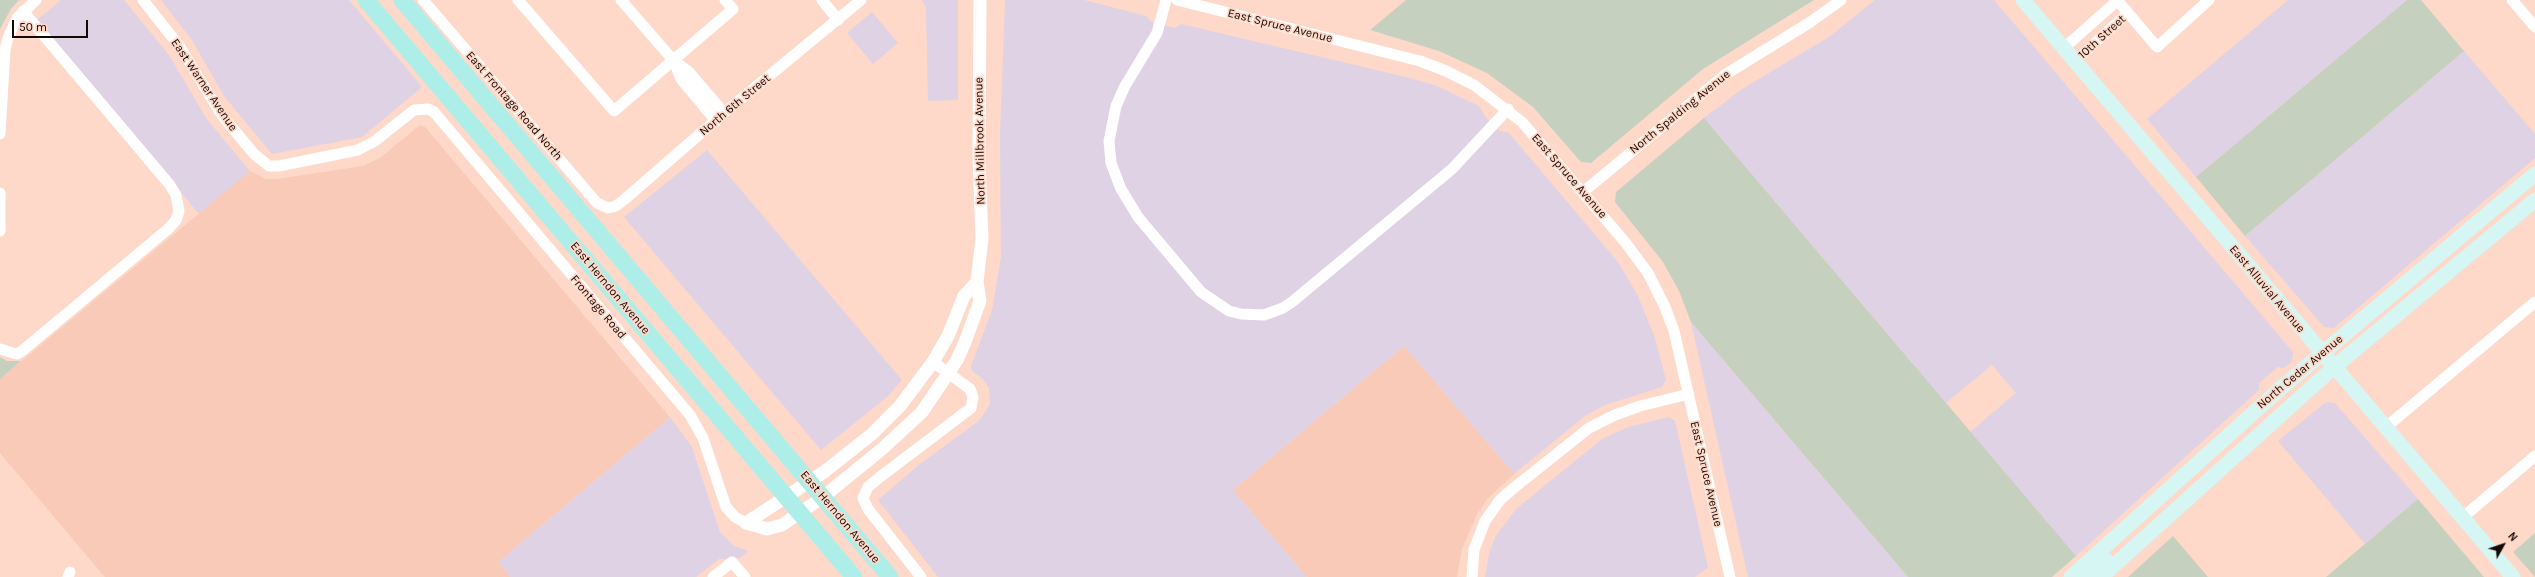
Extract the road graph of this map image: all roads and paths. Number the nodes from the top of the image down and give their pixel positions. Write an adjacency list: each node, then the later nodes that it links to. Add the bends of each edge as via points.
1 (36, 0): 19 (street)
2 (143, 0): 26 (street, East Warner Avenue, via 180,47 221,114 254,154 269,166 364,148 405,116 414,110)
3 (366, 0): 49 (main road, East Herndon Avenue)
4 (402, 0): 48 (main road, East Herndon Avenue)
5 (423, 0): 35 (street, East Frontage Road North, via 597,203)
6 (518, 0): 24 (street, via 614,111)
7 (621, 0): 24 (street)
8 (725, 0): 24 (street, via 733,9)
9 (822, 0): 21 (street)
10 (861, 0): 21 (street, North 6th Street)
11 (980, 0): 38 (street, North Millbrook Avenue, via 979,159 982,239)
12 (1166, 0): 27 (street, via 1154,39 1125,86 1116,106 1109,141 1111,162 1121,188 1138,217 1201,292 1229,311 1264,315 1292,302 1452,169)
13 (1177, 0): 27 (street, East Spruce Avenue, via 1420,61 1474,85)
14 (1841, 0): 32 (street, North Spalding Avenue, via 1809,23 1726,74)
15 (2023, 0): 23 (main road, East Alluvial Avenue)
16 (2117, 0): 20 (street); 23 (street, 10th Street)
17 (2209, 0): 20 (street, via 2157,47)
18 (2512, 0): 22 (street)
19 (23, 11): 29 (street, via 12,28 5,50); 40 (street, via 170,185 176,195 179,211 176,220 168,229 22,351 17,354)
20 (2128, 13): 25 (street, 10th Street)
21 (838, 20): 28 (street, North 6th Street)
22 (2535, 27)
23 (2064, 48): 25 (main road, East Alluvial Avenue)
24 (673, 60): 28 (street, via 689,72)
25 (2075, 61): 41 (main road, East Alluvial Avenue)
26 (422, 109): 53 (street, Frontage Road, via 434,112 690,415 704,438 726,507 735,517)
27 (1508, 110): 32 (street, East Spruce Avenue, via 1540,142)
28 (720, 117): 35 (street, North 6th Street, via 625,199)
29 (0, 134)
30 (2535, 174): 41 (main road, North Cedar Avenue)
31 (2535, 191): 36 (main road)
32 (1583, 192): 45 (street, East Spruce Avenue, via 1626,242 1658,291 1674,331)
33 (0, 193): 37 (street)
34 (2535, 200): 36 (main road, North Cedar Avenue)
35 (608, 208)
36 (2514, 218): 43 (main road, North Cedar Avenue)
37 (0, 230)
38 (977, 282): 42 (street, via 964,296 948,336); 44 (street, North Millbrook Avenue, via 980,302 965,342)
39 (2535, 302): 46 (street)
40 (0, 349)
41 (2321, 354): 43 (main road, East Alluvial Avenue); 54 (main road, North Cedar Avenue, via 2228,434)
42 (933, 362): 44 (street); 48 (street, via 887,420)
43 (2333, 368): 46 (main road, East Alluvial Avenue); 64 (main road, North Cedar Avenue)
44 (949, 372): 50 (street, North Millbrook Avenue, via 931,401 913,423); 59 (street, via 970,389 973,397 972,408 874,482 864,492 863,498 868,509)
45 (1689, 394): 60 (street, via 1640,406 1589,428 1515,487 1500,500 1485,521 1474,550); 61 (street, East Spruce Avenue)
46 (2385, 428): 52 (main road, East Alluvial Avenue)
47 (2535, 456): 52 (street)
48 (810, 482): 49 (street); 50 (main road, East Herndon Avenue)
49 (787, 497): 51 (main road, East Herndon Avenue); 53 (street)
50 (823, 497): 51 (street, North Millbrook Avenue); 58 (main road, East Herndon Avenue)
51 (800, 513): 53 (street, North Millbrook Avenue, via 774,528 761,528); 57 (main road, East Herndon Avenue)
52 (2462, 518): 65 (main road, East Alluvial Avenue)
53 (746, 523)
54 (2124, 530): 62 (main road, North Cedar Avenue); 63 (main road, via 2126,535 2122,546)
55 (714, 577): 56 (street, via 732,562)
56 (744, 577)
57 (854, 577)
58 (890, 577)
59 (921, 577)
60 (1472, 577)
61 (1730, 577)
62 (2071, 577)
63 (2088, 577)
64 (2101, 577)
65 (2513, 577)

